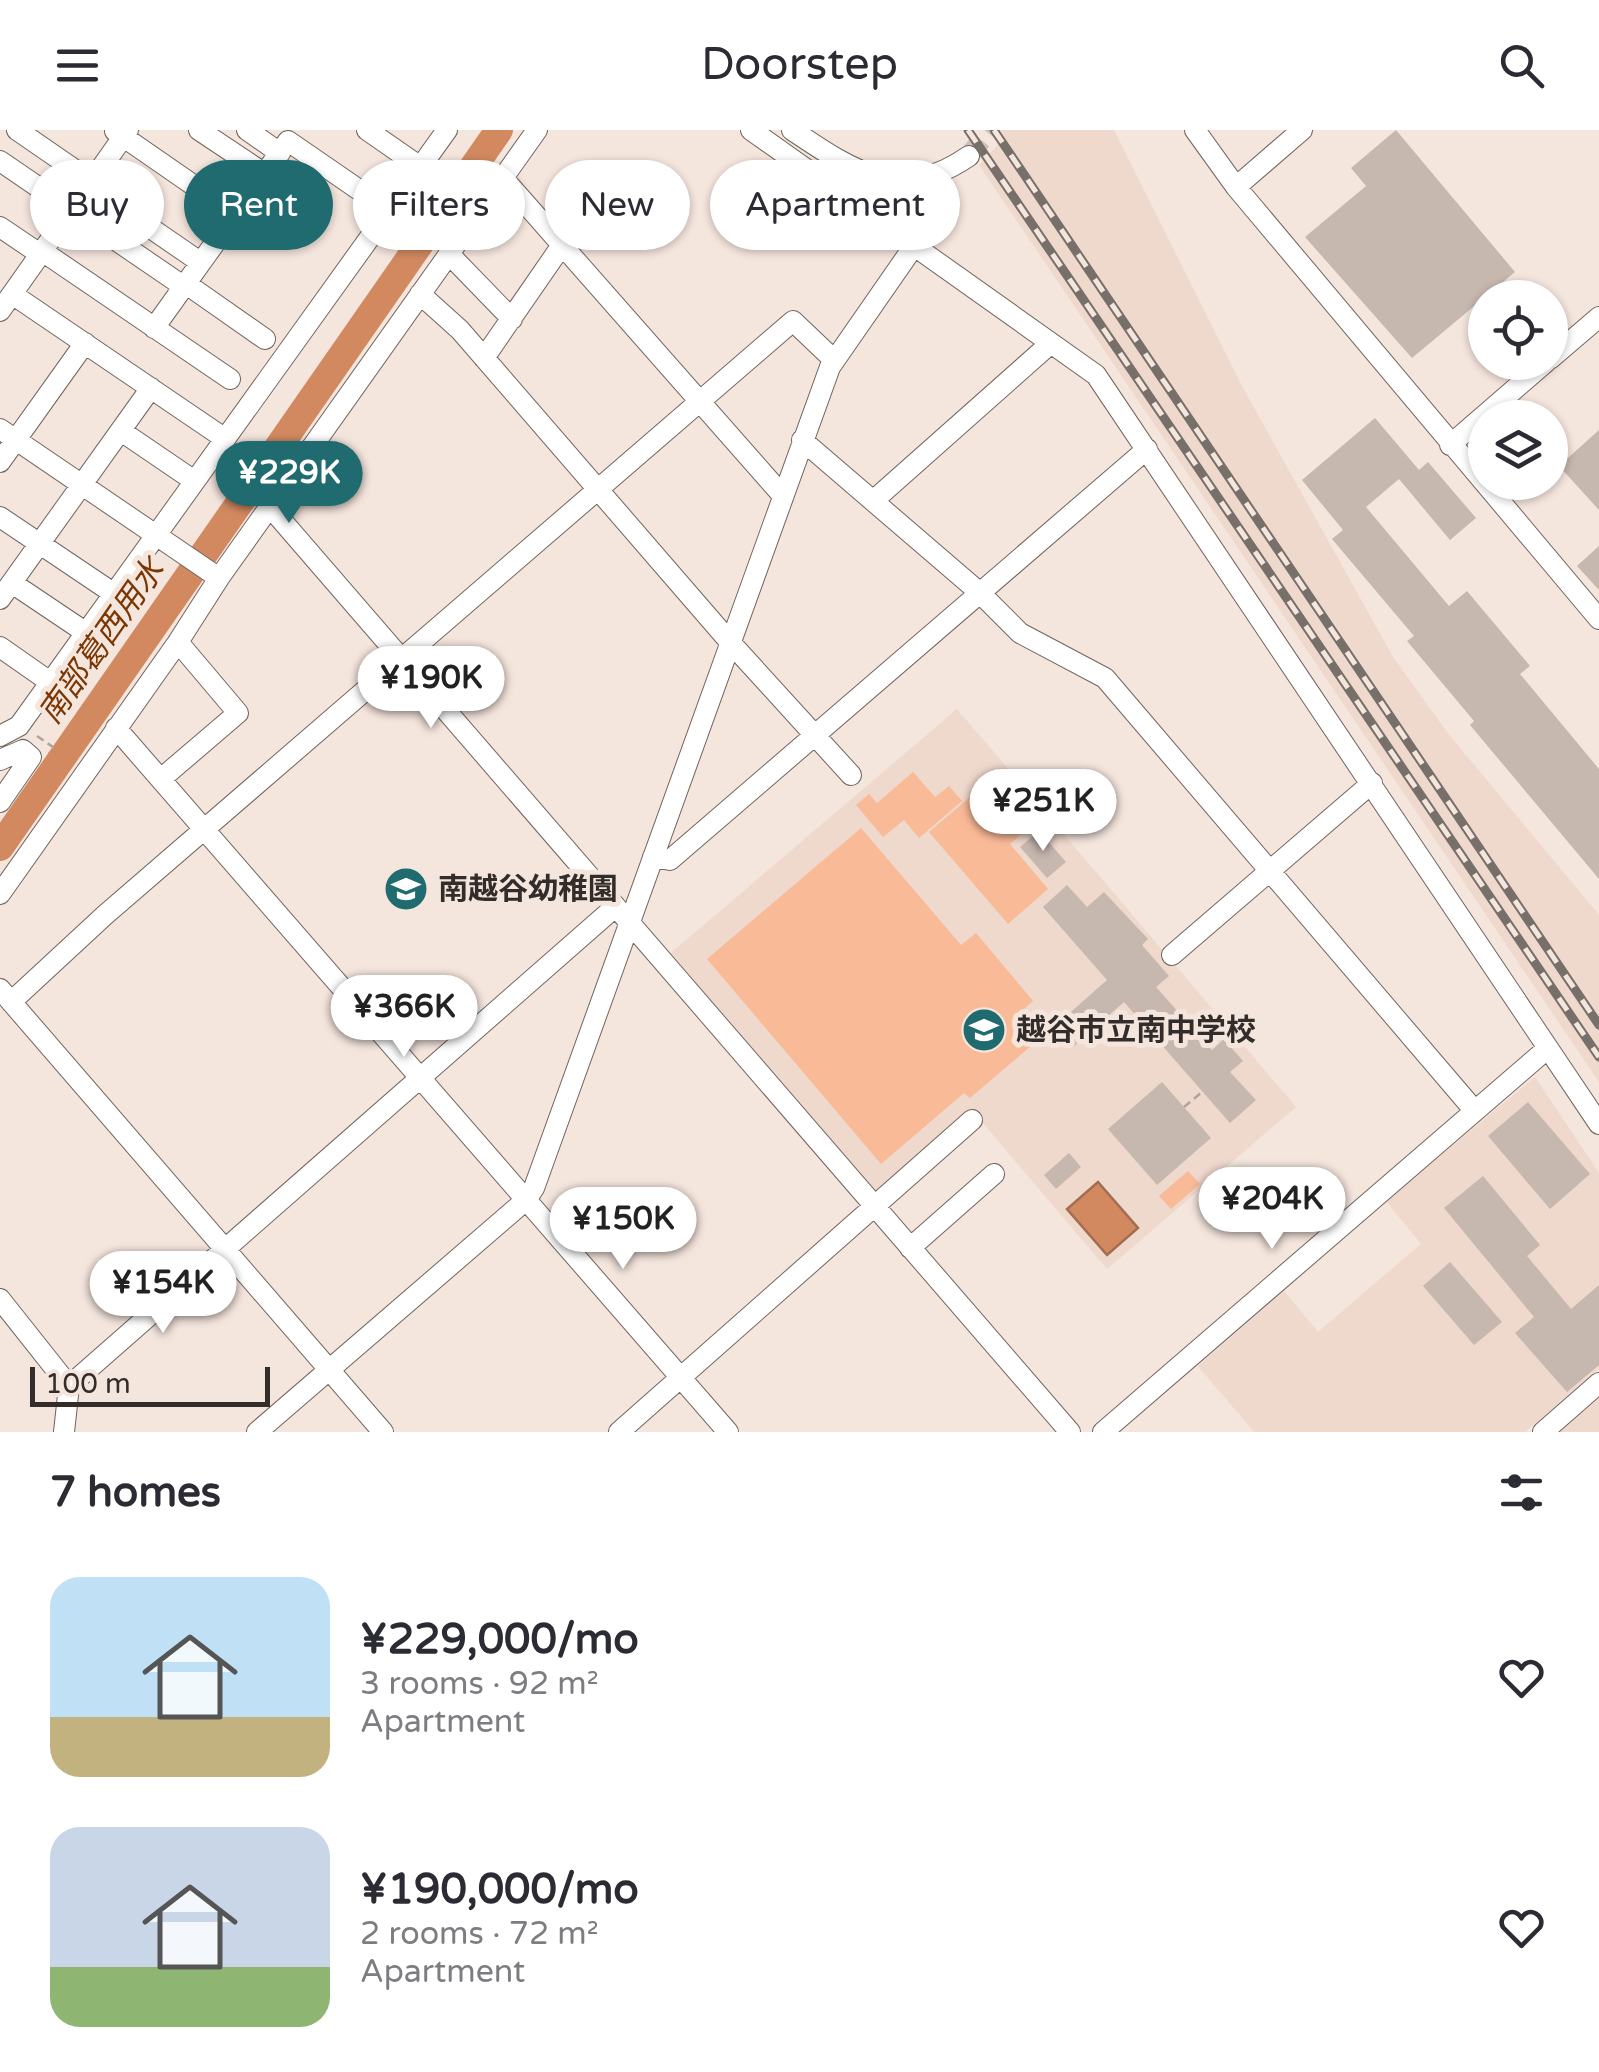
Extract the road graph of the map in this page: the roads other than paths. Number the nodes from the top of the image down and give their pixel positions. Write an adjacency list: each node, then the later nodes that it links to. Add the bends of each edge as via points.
1 (17, 130): 14 (street)
2 (199, 130): 16 (street)
3 (247, 130): 12 (street)
4 (367, 130): 18 (street)
5 (448, 130): 59 (street)
6 (537, 130): 19 (street)
7 (752, 130): 20 (street)
8 (792, 130): 13 (street, via 874,178 939,174)
9 (1195, 130): 25 (street)
10 (1302, 130): 25 (street)
11 (122, 132): 15 (street); 22 (street)
12 (280, 153): 17 (street); 24 (street, via 288,141)
13 (969, 156)
14 (58, 160)
15 (104, 160)
16 (244, 160)
17 (275, 160)
18 (410, 160)
19 (516, 160)
20 (794, 160)
21 (0, 161): 23 (street)
22 (184, 177)
23 (30, 182)
24 (353, 186)
25 (1236, 187): 61 (street)
26 (525, 203): 27 (street)
27 (545, 225)
28 (0, 226): 38 (street)
29 (164, 236): 40 (street)
30 (43, 250): 38 (street)
31 (131, 250): 41 (street)
32 (209, 250): 40 (street)
33 (452, 250): 39 (street)
34 (558, 250): 45 (street)
35 (567, 250): 56 (street)
36 (911, 250): 52 (street)
37 (920, 250): 48 (street)
38 (41, 253): 43 (street); 46 (street)
39 (449, 254): 42 (street); 45 (street)
40 (200, 262): 41 (street)
41 (184, 285): 46 (street); 47 (street)
42 (420, 294): 51 (street); 69 (street)
43 (6, 295): 49 (street)
44 (1599, 317): 50 (street)
45 (512, 319): 51 (street)
46 (154, 328): 53 (street)
47 (265, 340)
48 (1051, 343): 62 (street, via 1096,376); 68 (street)
49 (85, 344): 55 (street); 58 (street)
50 (1568, 344)
51 (484, 358): 66 (street)
52 (834, 360): 56 (street, via 793,321); 60 (street)
53 (230, 379)
54 (1526, 380): 61 (street)
55 (151, 388): 57 (street); 59 (street)
56 (700, 402): 66 (street); 67 (street)
57 (120, 431): 64 (street); 65 (street)
58 (8, 434): 63 (street); 65 (street)
59 (224, 438): 64 (street)
60 (802, 440): 67 (street); 68 (street)
61 (1450, 445): 77 (street)
62 (1147, 449): 76 (street); 90 (street)
63 (0, 462)
64 (193, 480): 71 (street)
65 (82, 485): 71 (street); 72 (street)
66 (599, 489): 79 (street); 82 (street)
67 (783, 496): 79 (street)
68 (873, 501): 76 (street)
69 (271, 508): 73 (street); 82 (street)
70 (0, 517): 72 (street)
71 (155, 535): 73 (street); 75 (street)
72 (40, 544): 74 (street); 75 (street)
73 (215, 576): 80 (street)
74 (6, 591): 78 (street)
75 (113, 592): 78 (street)
76 (980, 592): 86 (street); 94 (street, via 1020,633 1105,678)
77 (1599, 619)
78 (85, 632): 83 (street)
79 (730, 641): 86 (street); 93 (street)
80 (178, 642): 84 (street); 89 (street, via 238,713)
81 (0, 647): 83 (street)
82 (402, 660): 92 (street); 96 (street)
83 (50, 682): 85 (street)
84 (116, 728): 89 (street); 95 (street)
85 (4, 730)
86 (813, 735): 88 (street); 93 (street, via 670,860)
87 (0, 760): 91 (street, via 23,750 31,757)
88 (851, 774)
89 (162, 778): 92 (street)
90 (1372, 784): 94 (street); 99 (street)
91 (0, 802)
92 (206, 829): 98 (street); 100 (street)
93 (653, 858): 96 (street)
94 (1268, 870): 97 (street); 101 (street)
95 (0, 894)
96 (622, 914): 100 (street); 105 (street); 106 (street)
97 (1172, 955)
98 (5, 996): 107 (street)
99 (1548, 1048): 101 (street); 103 (street)
100 (420, 1080): 105 (street); 107 (street)
101 (1474, 1110): 120 (street)
102 (972, 1120): 106 (street)
103 (1599, 1124)
104 (994, 1174): 108 (street)
105 (526, 1200): 110 (street); 111 (street)
106 (873, 1205): 108 (street); 111 (street)
107 (223, 1248): 110 (street); 113 (street)
108 (910, 1248): 119 (street)
109 (0, 1299): 113 (street)
110 (329, 1370): 115 (street); 116 (street)
111 (682, 1378): 117 (street); 118 (street)
112 (1599, 1384): 121 (street)
113 (69, 1386): 114 (street)
114 (64, 1432)
115 (257, 1432)
116 (383, 1432)
117 (620, 1432)
118 (728, 1432)
119 (1070, 1432)
120 (1103, 1432)
121 (1542, 1432)

